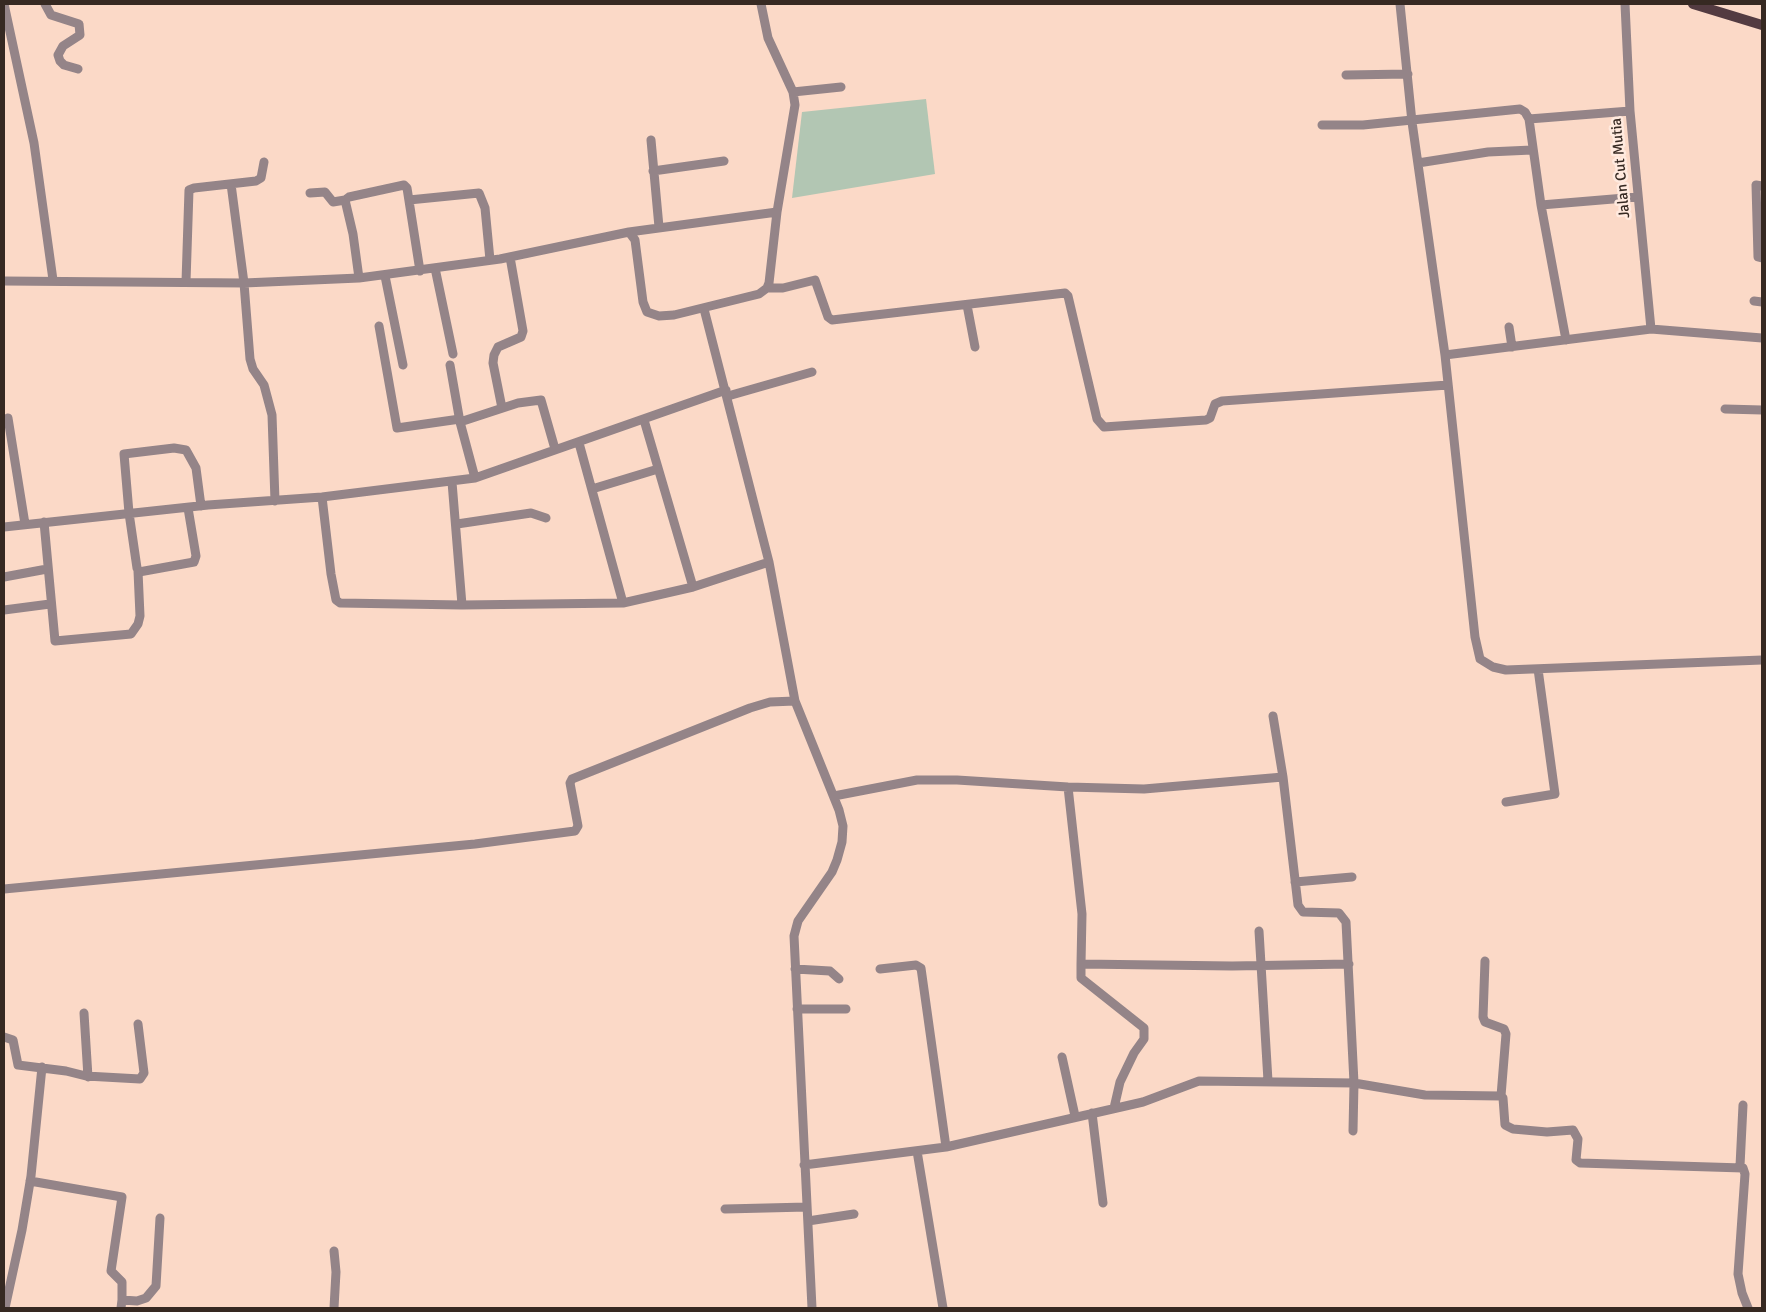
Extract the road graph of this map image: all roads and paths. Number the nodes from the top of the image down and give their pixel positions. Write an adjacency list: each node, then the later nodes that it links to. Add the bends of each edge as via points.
1 (4, 4): 41 (street, via 34,143)
2 (45, 4): 9 (street, via 52,15 79,24 80,35 63,46 58,55 64,65)
3 (761, 4): 13 (street, via 768,38)
4 (1400, 4): 10 (street)
5 (1625, 4): 14 (street, Jalan Cut Mutia)
6 (1693, 4): 7 (main road)
7 (1708, 6): 8 (main road)
8 (1762, 25)
9 (78, 69)
10 (1408, 74): 11 (street); 16 (street)
11 (1346, 76)
12 (841, 88): 13 (street)
13 (793, 92): 31 (street, via 794,118)
14 (1630, 111): 15 (street); 27 (street, Jalan Cut Mutia)
15 (1529, 119): 16 (street, via 1520,110); 19 (street)
16 (1412, 122): 17 (street); 22 (street)
17 (1322, 125)
18 (651, 140): 23 (street)
19 (1532, 150): 22 (street, via 1488,152); 30 (street)
20 (724, 161): 23 (street)
21 (264, 162): 24 (street, via 258,180)
22 (1418, 162): 56 (street)
23 (653, 171): 32 (street)
24 (231, 184): 43 (street, via 189,190); 44 (street)
25 (1762, 186): 35 (street, via 1756,185 1758,256)
26 (310, 193): 28 (street, via 325,192 332,202)
27 (1637, 197): 30 (street); 50 (street, Jalan Cut Mutia)
28 (345, 200): 29 (street, via 404,185); 40 (street)
29 (409, 200): 36 (street, via 479,193 485,208); 38 (street)
30 (1541, 205): 52 (street)
31 (777, 212): 32 (street); 45 (street)
32 (659, 228): 33 (street)
33 (629, 232): 34 (street); 47 (street, via 635,240 642,302 646,311 659,316)
34 (510, 257): 36 (street); 62 (street, via 523,331 520,337 498,347 494,355)
35 (1762, 258)
36 (490, 260): 37 (street)
37 (435, 268): 38 (street); 55 (street)
38 (420, 271): 39 (street)
39 (385, 276): 40 (street); 57 (street)
40 (358, 278): 44 (street)
41 (53, 280): 42 (street); 43 (street)
42 (4, 281)
43 (186, 282): 44 (street)
44 (244, 282): 75 (street, via 250,359 264,385 272,415)
45 (767, 288): 46 (street, via 815,280 828,317 832,320); 47 (street, via 759,294)
46 (967, 305): 53 (street); 60 (street, via 1061,292 1067,294 1097,419 1104,427 1206,420 1210,418 1215,404 1222,401)
47 (704, 309): 61 (street)
48 (379, 326): 67 (street, via 397,428)
49 (1509, 327): 54 (street)
50 (1651, 329): 51 (street); 52 (street)
51 (1762, 338)
52 (1566, 340): 54 (street)
53 (975, 347)
54 (1512, 347): 56 (street)
55 (453, 354)
56 (1445, 355): 60 (street)
57 (403, 365)
58 (450, 365): 67 (street)
59 (812, 372): 61 (street)
60 (1448, 385): 94 (street, via 1478,656 1496,668)
61 (727, 393): 66 (street); 84 (street)
62 (502, 408): 67 (street); 69 (street, via 541,400)
63 (1725, 409): 64 (street)
64 (1762, 410)
65 (8, 418): 81 (street)
66 (644, 420): 68 (street); 70 (street)
67 (460, 421): 71 (street)
68 (579, 443): 69 (street); 73 (street)
69 (555, 449): 71 (street)
70 (658, 469): 73 (street); 88 (street)
71 (475, 478): 72 (street)
72 (452, 482): 74 (street); 82 (street)
73 (592, 488): 89 (street)
74 (322, 497): 75 (street); 91 (street, via 330,574 337,602)
75 (276, 501): 76 (street)
76 (201, 506): 77 (street); 78 (street, via 196,468 191,456 182,448 164,449 123,455)
77 (188, 508): 78 (street); 86 (street, via 196,556 194,562)
78 (129, 512): 80 (street); 86 (street)
79 (546, 518): 82 (street, via 531,513)
80 (44, 522): 81 (street); 85 (street)
81 (25, 524): 83 (street)
82 (457, 524): 91 (street)
83 (4, 527)
84 (769, 562): 88 (street); 95 (street)
85 (47, 569): 87 (street); 90 (street)
86 (138, 571): 90 (street, via 140,616 135,630 127,635 56,642 52,635)
87 (4, 577)
88 (693, 587): 89 (street)
89 (624, 603): 91 (street)
90 (50, 604): 92 (street)
91 (462, 605)
92 (4, 610)
93 (1762, 660): 94 (street)
94 (1538, 669): 100 (street, via 1555,794)
95 (795, 701): 99 (street); 103 (street, via 770,702 750,708 572,779 578,826 575,831 484,843)
96 (1273, 716): 97 (street)
97 (1283, 777): 98 (street, via 1172,788); 102 (street)
98 (1068, 787): 99 (street, via 916,780); 106 (street, via 1082,914)
99 (834, 796): 109 (street, via 843,826 842,842 832,872 795,928)
100 (1506, 802)
101 (1352, 877): 102 (street)
102 (1295, 882): 107 (street, via 1300,910 1339,913 1345,919)
103 (4, 889)
104 (1260, 931): 108 (street)
105 (1485, 961): 122 (street, via 1482,1017 1485,1022 1504,1029 1506,1034)
106 (1081, 964): 108 (street); 124 (street, via 1081,978 1144,1028 1144,1039 1120,1082)
107 (1349, 964): 108 (street); 121 (street)
108 (1262, 966): 120 (street)
109 (795, 969): 111 (street, via 830,972); 113 (street)
110 (880, 969): 128 (street, via 916,965 921,968)
111 (839, 979)
112 (846, 1009): 113 (street)
113 (797, 1010): 130 (street)
114 (84, 1013): 119 (street)
115 (138, 1024): 119 (street, via 142,1078)
116 (4, 1037): 118 (street, via 13,1040 18,1065)
117 (1062, 1057): 126 (street)
118 (42, 1067): 119 (street); 132 (street)
119 (88, 1077)
120 (1268, 1081): 121 (street); 124 (street, via 1199,1081 1151,1100)
121 (1354, 1083): 122 (street, via 1425,1095); 127 (street)
122 (1501, 1096): 131 (street, via 1506,1127 1547,1132 1573,1130 1578,1139 1576,1160 1579,1163)
123 (1743, 1105): 131 (street)
124 (1114, 1108): 125 (street)
125 (1092, 1113): 126 (street); 133 (street)
126 (1075, 1116): 128 (street)
127 (1353, 1132)
128 (946, 1147): 129 (street)
129 (917, 1151): 130 (street); 144 (street)
130 (804, 1165): 134 (street)
131 (1740, 1166): 145 (street, via 1745,1174 1738,1274)
132 (30, 1181): 140 (street, via 122,1197 111,1271 122,1282); 141 (street)
133 (1103, 1203)
134 (807, 1207): 135 (street); 138 (street)
135 (725, 1209)
136 (854, 1214): 138 (street)
137 (160, 1218): 140 (street, via 156,1286 146,1298)
138 (808, 1221): 143 (street)
139 (334, 1251): 142 (street)
140 (122, 1304)
141 (5, 1308)
142 (334, 1308)
143 (812, 1308)
144 (943, 1308)
145 (1748, 1308)

